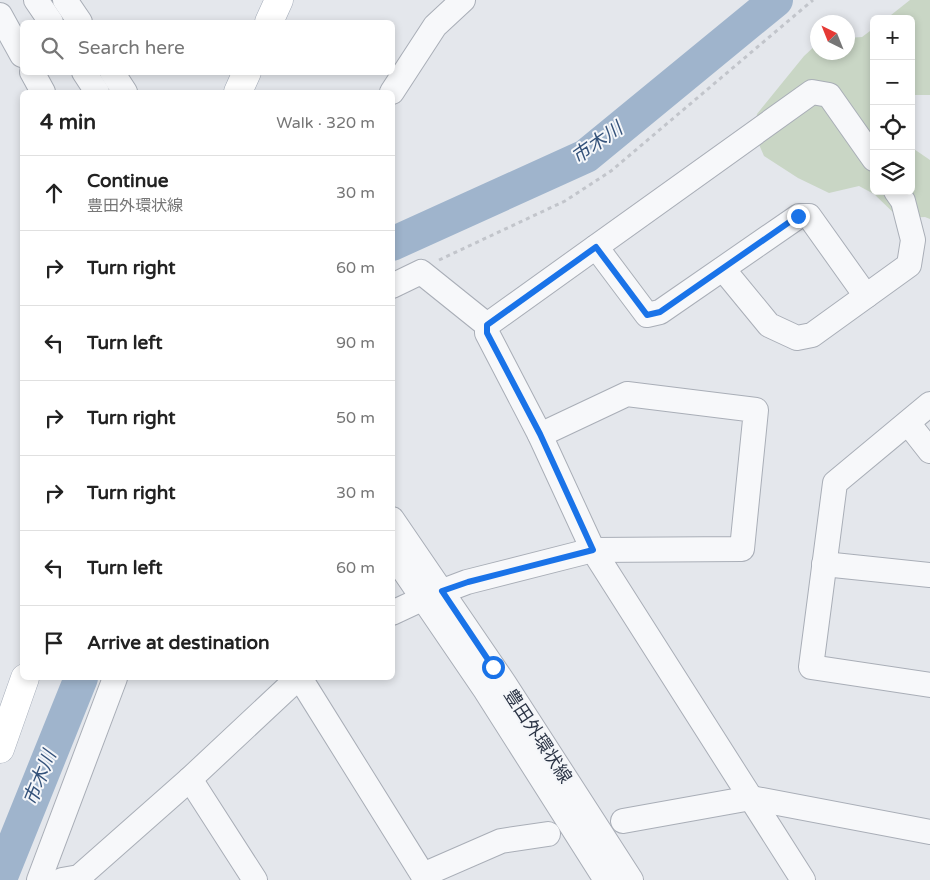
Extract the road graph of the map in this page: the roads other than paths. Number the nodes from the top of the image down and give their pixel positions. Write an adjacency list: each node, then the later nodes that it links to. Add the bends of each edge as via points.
1 (36, 0): 6 (street)
2 (65, 0): 7 (street)
3 (279, 0): 8 (main road)
4 (463, 0): 18 (street, via 435,26)
5 (0, 15): 9 (street)
6 (50, 20)
7 (79, 20)
8 (270, 20)
9 (20, 51)
10 (34, 75): 14 (street)
11 (86, 75): 15 (street)
12 (114, 75): 16 (street)
13 (246, 75): 17 (main road)
14 (42, 90)
15 (96, 90)
16 (124, 90)
17 (239, 90)
18 (393, 90)
19 (870, 153): 21 (street, via 829,95 812,92)
20 (899, 195): 24 (street, via 913,240 909,265)
21 (596, 247): 22 (street, via 647,315 660,312); 25 (street)
22 (723, 269): 24 (street, via 769,325 796,338 812,336); 24 (street, via 798,216 809,216)
23 (395, 285): 25 (street, via 421,272)
24 (866, 296)
25 (487, 325): 28 (street, via 487,333)
26 (930, 404): 27 (street)
27 (908, 423): 29 (street); 33 (street, via 835,483)
28 (540, 434): 31 (street); 31 (street, via 627,394 756,410 742,549)
29 (930, 450)
30 (395, 525): 35 (street, 豊田外環状線)
31 (593, 550): 35 (street, via 468,582); 44 (street)
32 (395, 556): 35 (street, 豊田外環状線)
33 (824, 564): 34 (street); 41 (street, via 811,668)
34 (930, 575)
35 (432, 595): 36 (street); 52 (street, 豊田外環状線, via 486,691); 53 (street, 豊田外環状線)
36 (395, 612)
37 (25, 680): 42 (main road)
38 (114, 680): 49 (street)
39 (297, 680): 43 (street)
40 (300, 680): 48 (street)
41 (930, 685)
42 (0, 749)
43 (190, 779): 50 (street, via 78,877); 51 (street)
44 (751, 798): 45 (street); 46 (street); 54 (street)
45 (623, 821)
46 (930, 832)
47 (548, 834): 48 (street, via 501,841)
48 (425, 878)
49 (39, 880)
50 (62, 880)
51 (255, 880)
52 (606, 880)
53 (632, 880)
54 (803, 880)

